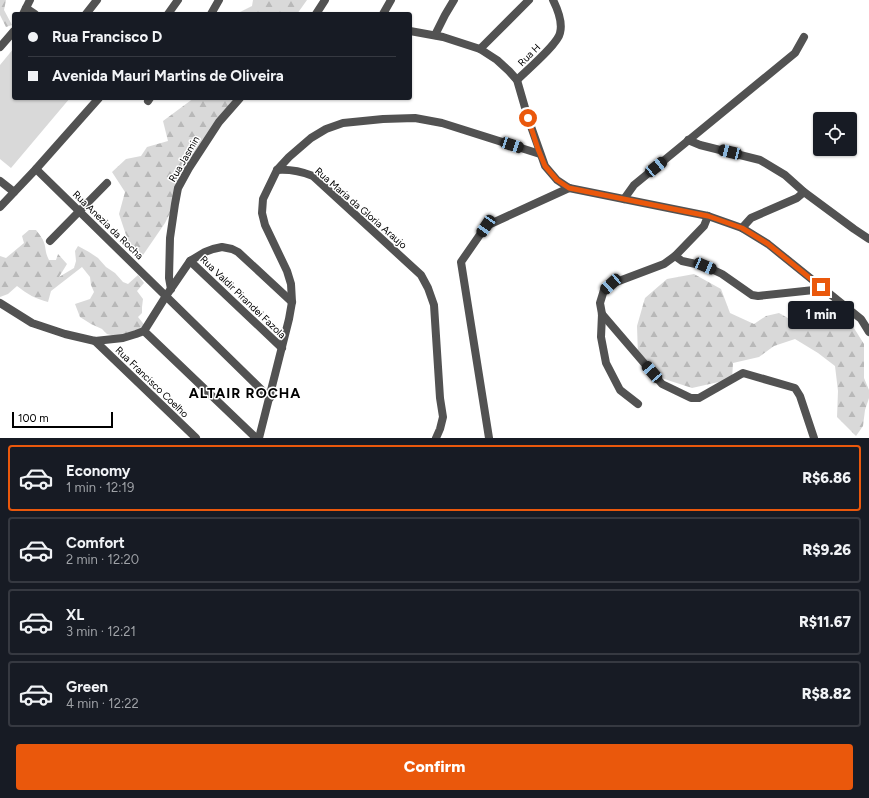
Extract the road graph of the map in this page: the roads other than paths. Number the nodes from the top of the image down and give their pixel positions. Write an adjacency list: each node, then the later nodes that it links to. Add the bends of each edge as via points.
1 (30, 0): 10 (street)
2 (97, 0): 11 (street)
3 (178, 0): 12 (street)
4 (219, 0): 13 (street)
5 (325, 0): 14 (street)
6 (391, 0): 15 (street)
7 (454, 0): 18 (street)
8 (529, 0): 21 (street)
9 (553, 0): 22 (street, Rua H, via 558,11 560,35)
10 (24, 11)
11 (88, 12)
12 (169, 12)
13 (212, 12)
14 (320, 12)
15 (384, 12)
16 (412, 31): 18 (street)
17 (12, 33): 20 (street)
18 (435, 35): 21 (street)
19 (804, 37): 25 (street, via 795,53)
20 (0, 47)
21 (480, 50): 22 (street, via 497,60)
22 (517, 80): 26 (street)
23 (97, 100): 27 (street)
24 (238, 100): 44 (street, Rua Jasmin, via 219,122 178,188 170,238 168,278)
25 (688, 140): 33 (street, via 760,160 785,175); 34 (street, via 634,185)
26 (540, 154): 28 (street, via 442,123 415,118 383,119 343,123 326,130 311,138); 31 (street, via 553,176)
27 (36, 169): 32 (street); 36 (street, Rua Anezia da Rocha)
28 (277, 170): 46 (street, via 263,199 262,213 287,271); 58 (street, Rua Maria da Gloria Araujo, via 301,171 312,176 421,275 434,306 443,417)
29 (0, 181): 32 (street)
30 (106, 183): 36 (street)
31 (569, 188): 34 (street); 59 (street, via 486,226 461,262)
32 (14, 192): 35 (street)
33 (804, 192): 38 (street, via 797,198 751,218); 39 (street)
34 (624, 199): 37 (street)
35 (0, 207)
36 (79, 211): 40 (street); 45 (street, Rua Anezia da Rocha)
37 (708, 216): 38 (street); 41 (street, via 704,226)
38 (742, 228): 43 (street, via 768,244)
39 (869, 239)
40 (50, 241)
41 (675, 256): 43 (street, via 682,261 705,266 722,274 758,296); 48 (street, via 664,264 611,284 604,290 600,303)
42 (190, 261): 44 (street); 46 (street, via 213,249 232,249); 52 (street, Rua Valdir Pirandei Fazola)
43 (821, 287): 50 (street, via 861,319)
44 (171, 289): 45 (street)
45 (166, 296): 49 (street); 53 (street, Rua Anezia da Rocha)
46 (292, 302): 52 (street)
47 (0, 303): 51 (street, via 32,323)
48 (602, 314): 54 (street, via 601,337 606,363 620,390); 60 (street, via 662,384 691,398 698,398 743,374 795,388)
49 (144, 331): 51 (street, via 123,338); 56 (street)
50 (869, 332)
51 (95, 341): 55 (street, Rua Francisco Coelho)
52 (282, 348): 53 (street)
53 (270, 398): 57 (street)
54 (638, 404)
55 (196, 438)
56 (256, 438)
57 (259, 438)
58 (436, 438)
59 (489, 438)
60 (814, 438)

